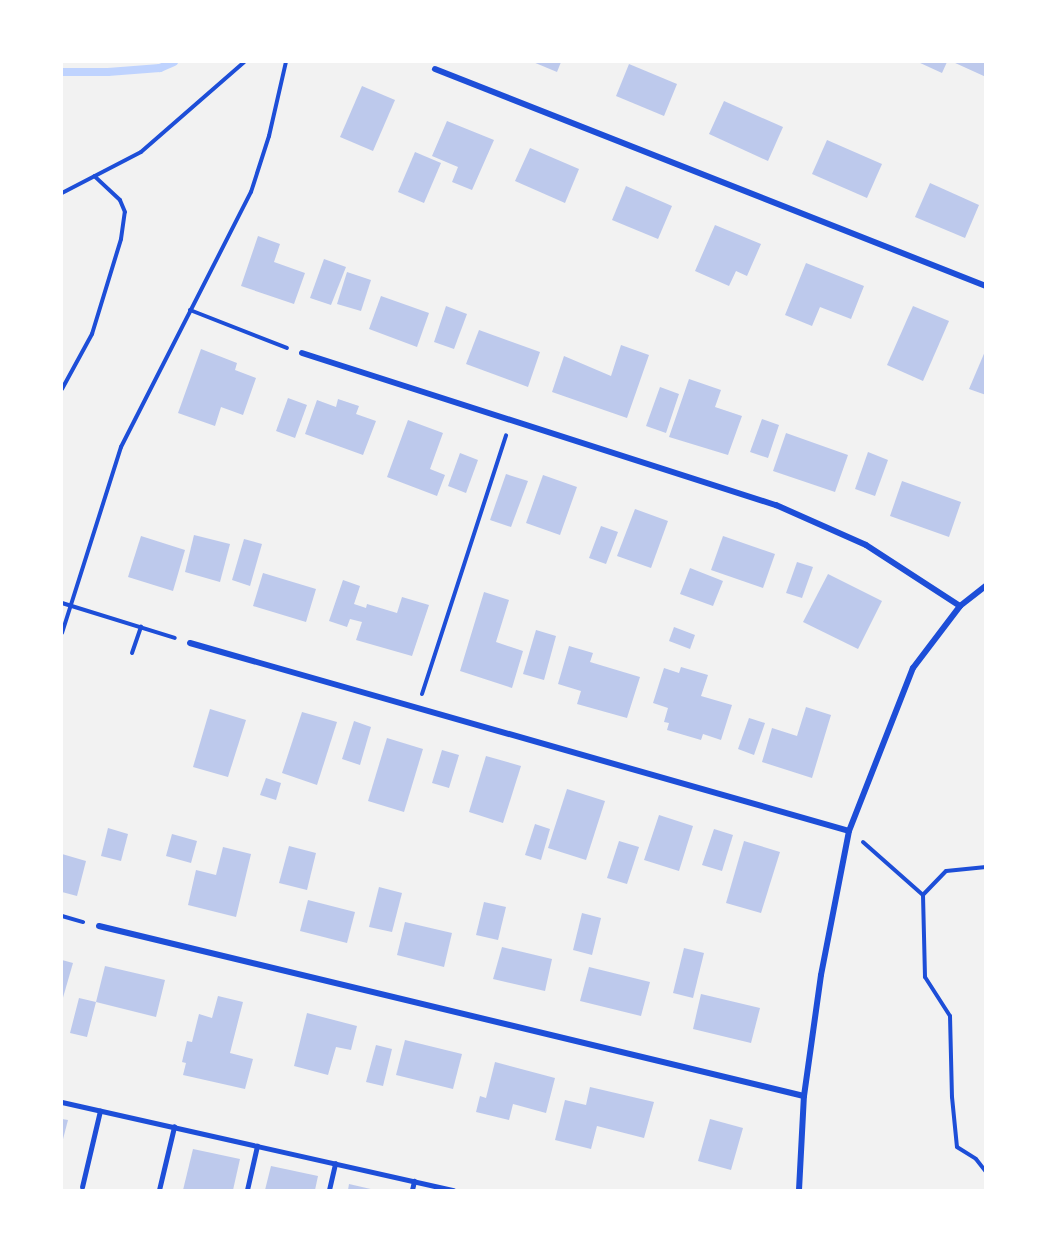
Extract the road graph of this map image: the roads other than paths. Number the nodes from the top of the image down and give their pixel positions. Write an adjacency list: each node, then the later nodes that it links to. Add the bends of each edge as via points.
1 (435, 69): 2 (street)
2 (986, 286)
3 (302, 353): 5 (street, via 776,505 866,545)
4 (986, 586): 5 (street)
5 (960, 606): 7 (street, via 913,668)
6 (190, 643): 7 (street)
7 (849, 831): 9 (street, via 821,975)
8 (99, 927): 9 (street)
9 (804, 1096): 22 (street)
10 (62, 1102): 11 (lane)
11 (100, 1111): 12 (lane); 16 (lane)
12 (174, 1127): 13 (lane); 17 (lane)
13 (257, 1146): 14 (lane); 18 (lane)
14 (335, 1164): 15 (lane); 19 (lane)
15 (414, 1181): 20 (lane); 21 (lane)
16 (82, 1187)
17 (159, 1191)
18 (248, 1191)
19 (329, 1191)
20 (412, 1191)
21 (453, 1191)
22 (798, 1191)

